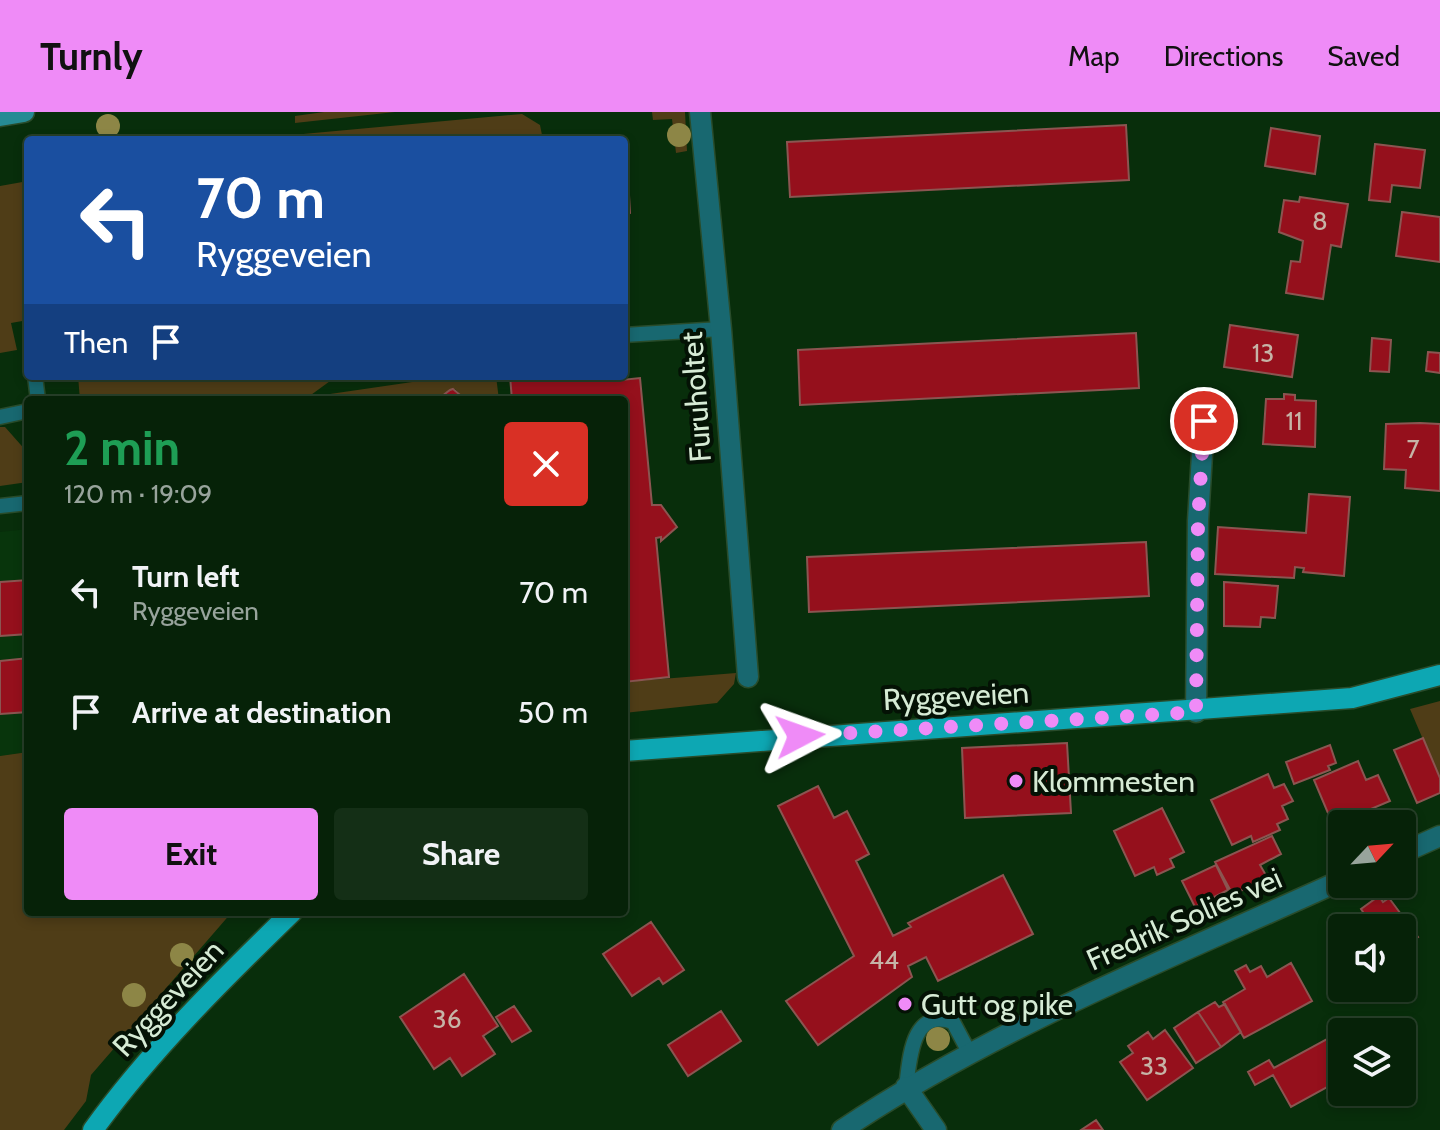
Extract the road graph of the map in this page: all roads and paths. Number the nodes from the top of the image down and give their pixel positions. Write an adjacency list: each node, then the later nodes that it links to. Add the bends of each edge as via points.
1 (24, 112): 3 (street)
2 (700, 112): 4 (street, Furuholtet)
3 (0, 116)
4 (721, 329): 5 (lane); 12 (street, Furuholtet)
5 (628, 335)
6 (24, 412): 7 (lane)
7 (0, 417)
8 (1204, 421): 13 (street)
9 (24, 503): 10 (lane)
10 (0, 506)
11 (1440, 675): 13 (main road, Ryggeveien, via 1352,698)
12 (748, 677)
13 (1196, 712): 14 (main road, Ryggeveien)
14 (628, 751)
15 (1440, 836): 16 (street)
16 (1416, 847)
17 (1328, 886): 19 (street, Fredrik Solies vei)
18 (288, 916): 21 (main road, Ryggeveien, via 118,1095)
19 (970, 1054): 20 (street, Fredrik Solies vei); 20 (lane, via 953,1022 942,1018 927,1024 910,1045)
20 (906, 1087): 22 (street, Fredrik Solies vei); 23 (street)
21 (93, 1130)
22 (842, 1130)
23 (936, 1130)

